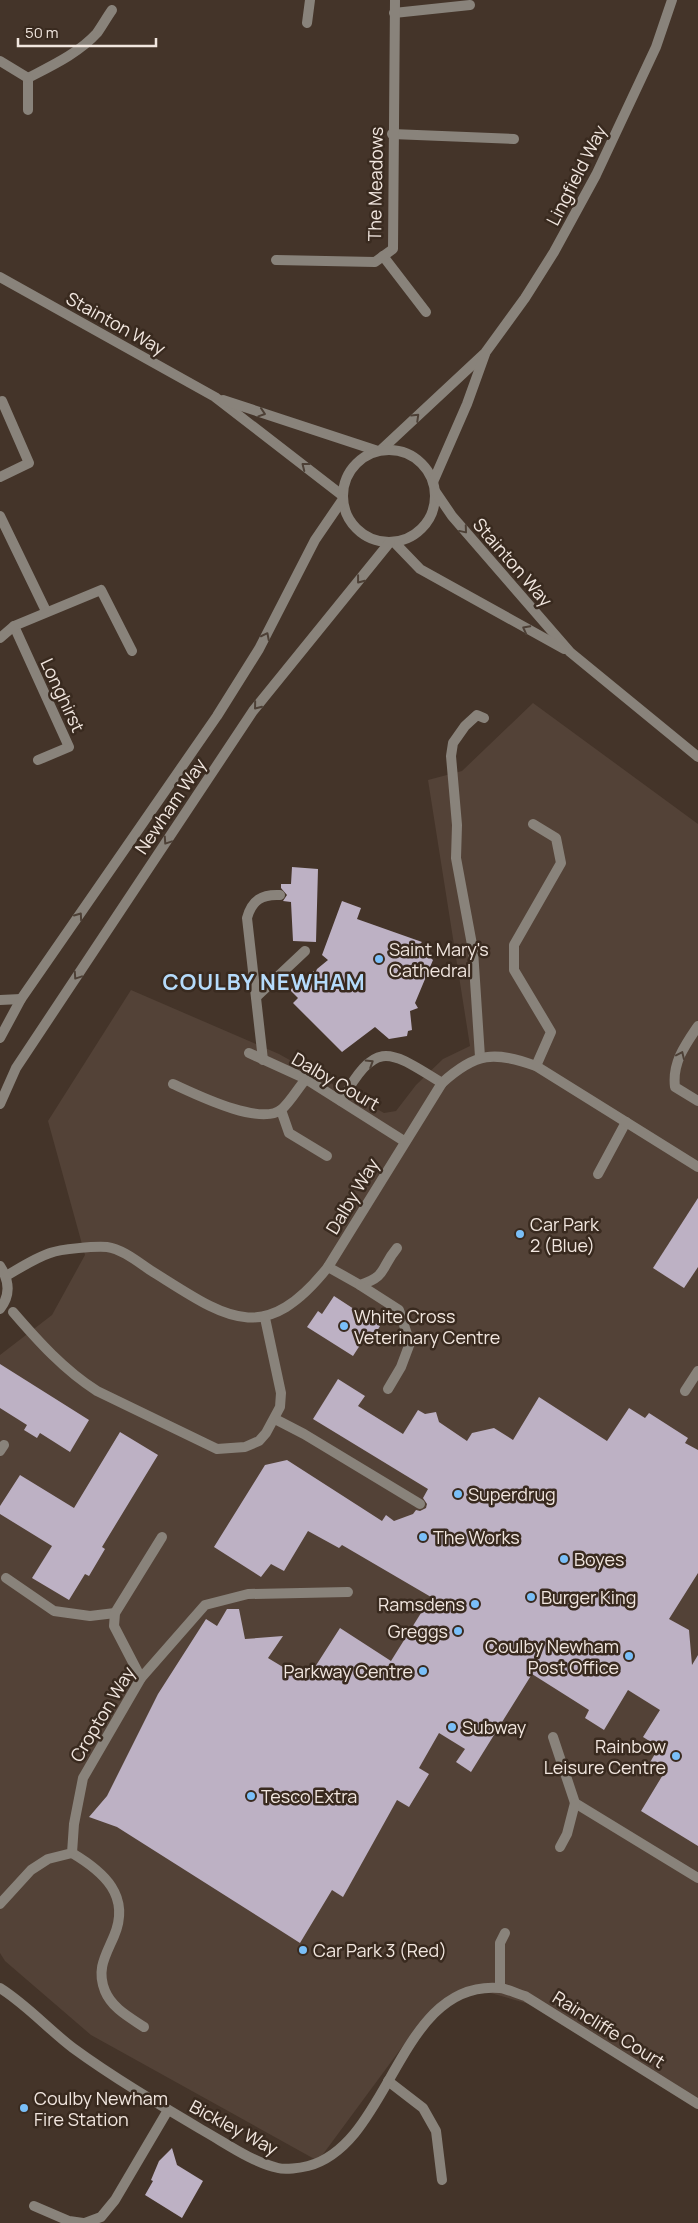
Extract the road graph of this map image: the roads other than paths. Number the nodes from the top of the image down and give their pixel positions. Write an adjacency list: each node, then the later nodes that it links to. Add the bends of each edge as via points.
1 (310, 0): 7 (street)
2 (395, 0): 6 (street, The Meadows)
3 (672, 0): 17 (street, Lingfield Way, via 656,47 596,175 526,298)
4 (470, 5): 6 (street)
5 (112, 10): 9 (street, via 86,42 62,60)
6 (394, 13): 11 (street, The Meadows)
7 (307, 23)
8 (0, 61): 9 (street)
9 (28, 78): 10 (street)
10 (28, 110)
11 (392, 134): 12 (street); 13 (street, The Meadows, via 393,249)
12 (514, 138)
13 (383, 256): 14 (street, The Meadows, via 376,262); 16 (street)
14 (276, 260)
15 (0, 277): 18 (street, Stainton Way)
16 (426, 312)
17 (485, 353): 20 (street, Lingfield Way, one-way to 17); 22 (street, Lingfield Way)
18 (215, 398): 20 (street, Stainton Way, one-way to 20); 23 (street, Stainton Way, one-way to 18)
19 (2, 401): 21 (street, via 29,463)
20 (379, 451): 22 (street, via 394,450 413,456 428,470); 23 (street, via 364,457 353,468)
21 (0, 477)
22 (434, 486): 25 (street, via 435,505 425,525 408,538); 30 (street, Stainton Way, one-way to 30, via 452,516)
23 (343, 497): 25 (street, via 350,519 364,534); 38 (street, Newham Way, one-way to 23, via 217,716 259,649 315,540)
24 (0, 516): 26 (street)
25 (392, 542): 30 (street, Stainton Way, one-way to 25, via 420,570); 51 (street, Newham Way, one-way to 51, via 252,711 16,1068)
26 (46, 611): 27 (street); 29 (street, via 101,590)
27 (14, 626): 28 (street); 33 (street, Longhirst, via 69,747)
28 (0, 638)
29 (132, 651)
30 (570, 652): 32 (street, Stainton Way)
31 (484, 718): 43 (street, via 477,715 465,726 453,743 451,756 457,825 456,858 473,950)
32 (698, 757)
33 (38, 760)
34 (533, 824): 45 (street, via 556,838 561,864 514,944 514,970 551,1032)
35 (280, 895): 37 (street, via 271,894 257,899 247,918)
36 (306, 951): 37 (street)
37 (256, 998): 44 (street)
38 (21, 999): 39 (street); 41 (street, Newham Way)
39 (0, 1000)
40 (698, 1026): 50 (street, one-way to 40, via 675,1087 674,1075 680,1054)
41 (0, 1038)
42 (249, 1053): 44 (street, Dalby Court)
43 (480, 1057): 45 (street, Dalby Way, via 509,1057); 47 (street, Dalby Way, via 457,1069)
44 (263, 1060): 46 (street, Dalby Court)
45 (536, 1066): 53 (street, Dalby Way)
46 (306, 1079): 49 (street, Dalby Court); 52 (street)
47 (442, 1083): 49 (street, one-way to 47, via 358,1071 370,1061 388,1055 405,1059); 54 (street, Dalby Way)
48 (173, 1084): 52 (street, via 215,1102 267,1116)
49 (341, 1101): 54 (street, Dalby Court)
50 (698, 1101)
51 (0, 1104)
52 (281, 1110): 55 (street, via 289,1133)
53 (626, 1122): 56 (street, Dalby Way); 57 (street)
54 (404, 1141): 60 (street, Dalby Way)
55 (327, 1156)
56 (698, 1167)
57 (598, 1174)
58 (397, 1248): 62 (street, via 385,1262 377,1280)
59 (0, 1266): 61 (street)
60 (328, 1267): 62 (street); 65 (street, Dalby Way, via 311,1289 282,1311)
61 (6, 1276): 63 (street, via 7,1297); 65 (street, Dalby Way, via 50,1252 107,1247 128,1256 210,1307 246,1318)
62 (360, 1285): 67 (street, via 399,1310 410,1343 401,1368)
63 (0, 1309)
64 (13, 1312): 69 (street, via 80,1380 202,1444 217,1449 245,1448 259,1441)
65 (264, 1318): 69 (street, via 281,1393)
66 (698, 1371): 68 (street)
67 (388, 1388)
68 (685, 1391)
69 (275, 1419): 70 (street)
70 (420, 1504)
71 (162, 1537): 74 (street)
72 (3, 1577): 74 (street, via 54,1611 90,1616)
73 (348, 1592): 75 (street, Cropton Way, via 248,1594 205,1605)
74 (116, 1613): 75 (street, via 114,1626)
75 (141, 1678): 79 (street, Cropton Way, via 83,1778)
76 (553, 1737): 77 (street)
77 (575, 1803): 78 (street); 80 (street)
78 (560, 1847)
79 (72, 1853): 81 (street, via 48,1860 31,1870); 85 (street, via 91,1864 114,1888 120,1910 115,1934 101,1962 104,1991 118,2010)
80 (698, 1878)
81 (0, 1904)
82 (505, 1933): 84 (street, via 500,1943)
83 (0, 1988): 88 (street, Bickley Way, via 72,2048)
84 (500, 1988): 86 (street, Bickley Way, via 474,1991 448,2001 424,2022); 87 (street, Raincliffe Court, via 525,1996)
85 (144, 2027)
86 (388, 2081): 88 (street, Bickley Way, via 351,2140 329,2157 307,2167 279,2169 239,2152); 89 (street, via 423,2108 436,2130)
87 (698, 2104)
88 (168, 2110): 91 (street, via 115,2200 101,2217)
89 (442, 2180)
90 (34, 2206): 91 (street, via 69,2221)
91 (84, 2223)

